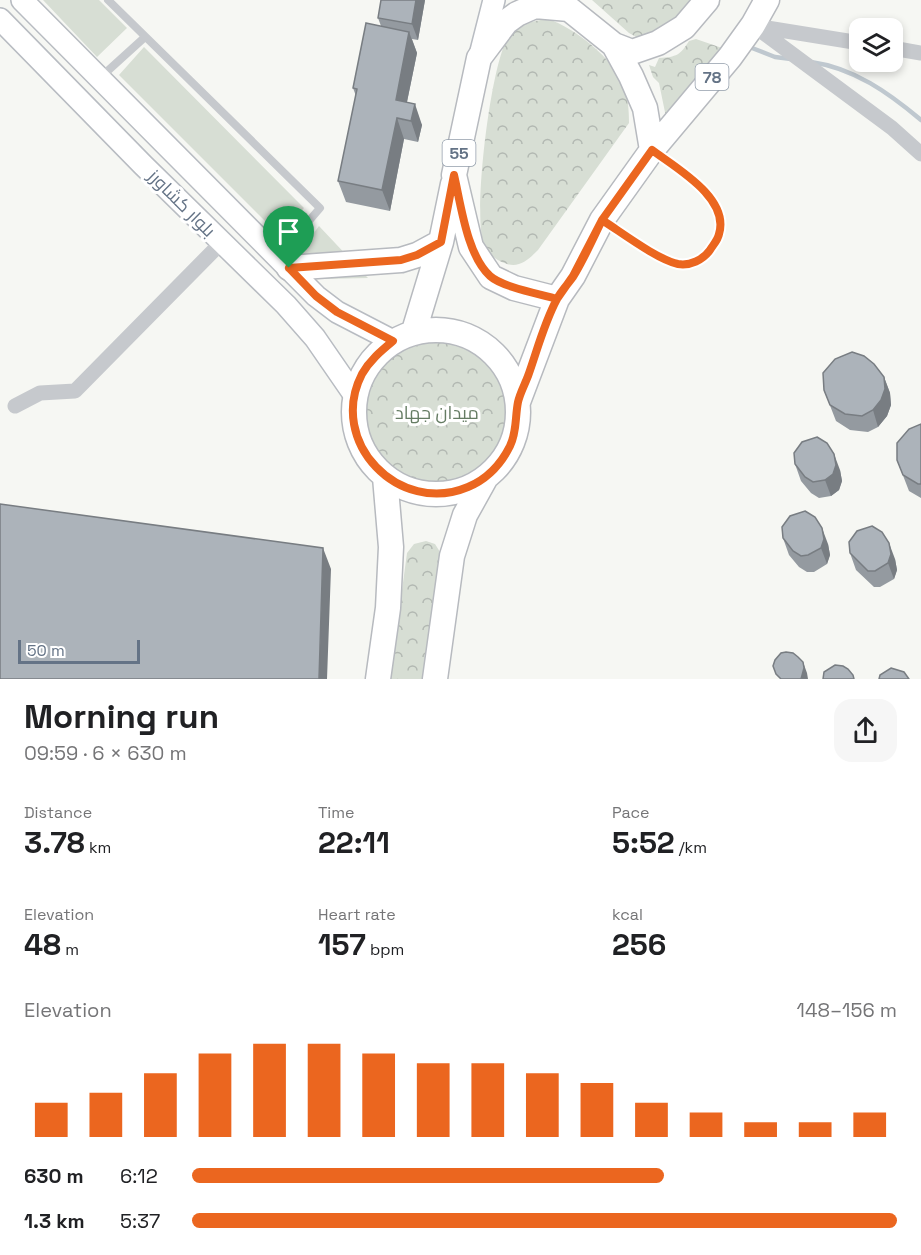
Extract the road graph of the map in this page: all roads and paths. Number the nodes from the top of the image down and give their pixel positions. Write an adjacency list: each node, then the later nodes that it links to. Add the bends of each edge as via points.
1 (22, 0): 15 (main road, بلوار کشاورز)
2 (108, 0): 9 (lane)
3 (494, 0): 14 (main road)
4 (707, 0): 11 (main road, via 684,27 658,43 632,52)
5 (767, 0): 8 (main road, 78)
6 (566, 4): 11 (main road, 55); 14 (main road, 55, via 535,6 517,14 506,22)
7 (0, 19): 20 (main road, بلوار کشاورز)
8 (753, 25): 10 (street); 16 (main road, 78); 17 (street)
9 (145, 37): 15 (lane); 22 (lane, via 320,208)
10 (849, 41)
11 (614, 45): 16 (main road, 55, via 645,108)
12 (903, 50): 13 (street)
13 (921, 53)
14 (479, 58): 18 (main road, 55)
15 (100, 79): 22 (main road, بلوار کشاورز)
16 (652, 150): 19 (main road); 19 (lane, via 709,194 717,206 719,235 706,256 693,263 665,260)
17 (921, 154)
18 (454, 175): 21 (main road); 23 (main road, 55, via 471,247 490,277)
19 (602, 220): 23 (main road)
20 (222, 242): 25 (main road, بلوار کشاورز, via 315,338); 27 (street, via 75,391 40,393)
21 (441, 242): 22 (main road, via 401,260); 24 (main road)
22 (283, 263): 24 (main road, بلوار کشاورز, via 337,312)
23 (557, 299): 26 (main road)
24 (404, 336): 25 (main road, via 374,357); 26 (main road, via 430,330 472,338 504,367)
25 (355, 396): 28 (main road, via 354,419 359,441 369,460)
26 (518, 402): 29 (main road, via 510,445)
27 (15, 406)
28 (385, 477): 29 (main road, via 404,488 425,493 447,493); 30 (main road, via 391,547)
29 (485, 479): 31 (main road, via 465,515 452,556)
30 (378, 679)
31 (435, 679)

